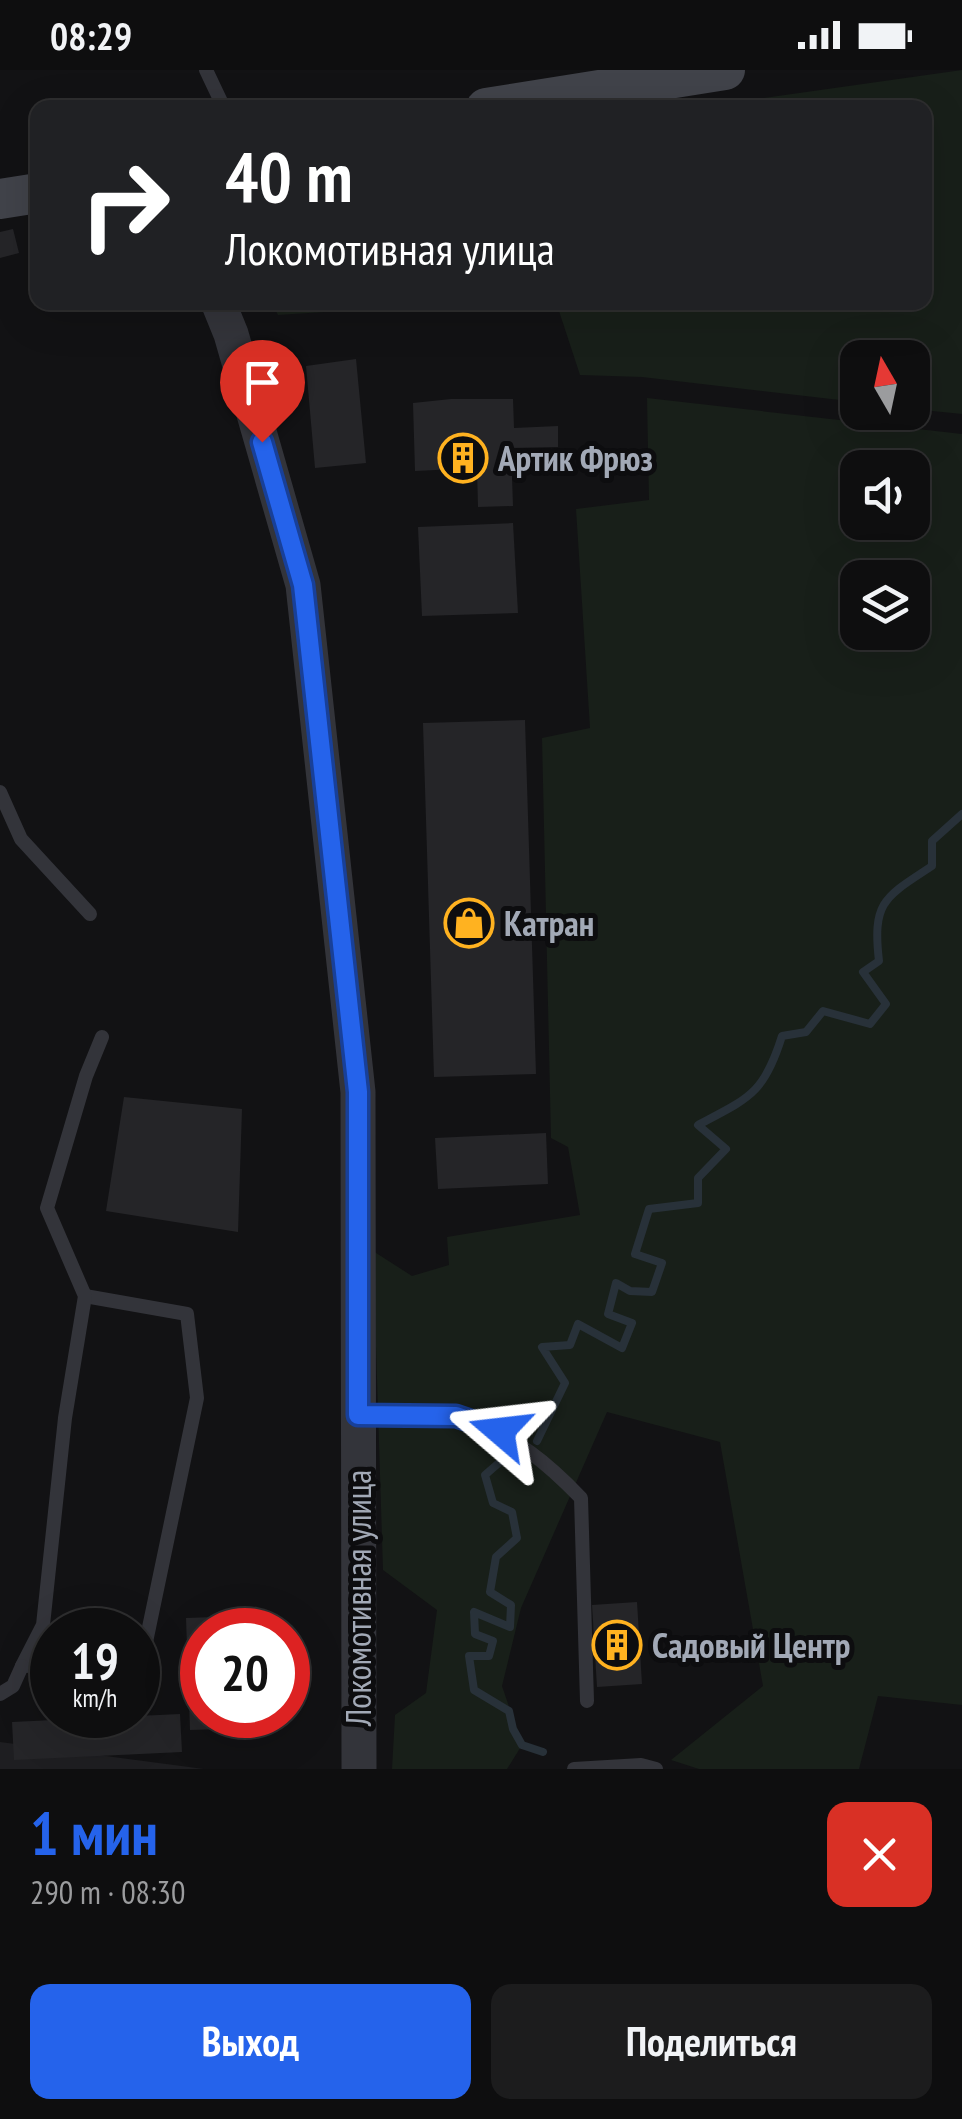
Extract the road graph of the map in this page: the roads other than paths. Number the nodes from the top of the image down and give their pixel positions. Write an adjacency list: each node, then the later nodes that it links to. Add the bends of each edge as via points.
1 (206, 70): 3 (lane)
2 (725, 70): 4 (main road)
3 (220, 100)
4 (536, 100)
5 (30, 194): 6 (main road)
6 (0, 199)
7 (221, 310): 12 (street, Локомотивная улица, via 303,585 358,1092)
8 (0, 792): 9 (lane, via 20,839)
9 (90, 914)
10 (102, 1036): 11 (lane, via 47,1208)
11 (84, 1296): 13 (lane, via 187,1314 197,1398); 14 (lane, via 43,1624)
12 (358, 1415): 17 (lane, via 456,1416 500,1431 582,1498); 18 (street, Локомотивная улица)
13 (153, 1608)
14 (22, 1666): 15 (lane); 16 (lane, via 13,1686)
15 (30, 1666)
16 (0, 1694)
17 (587, 1701)
18 (359, 1769)
19 (574, 1769): 20 (lane)
20 (656, 1769)

